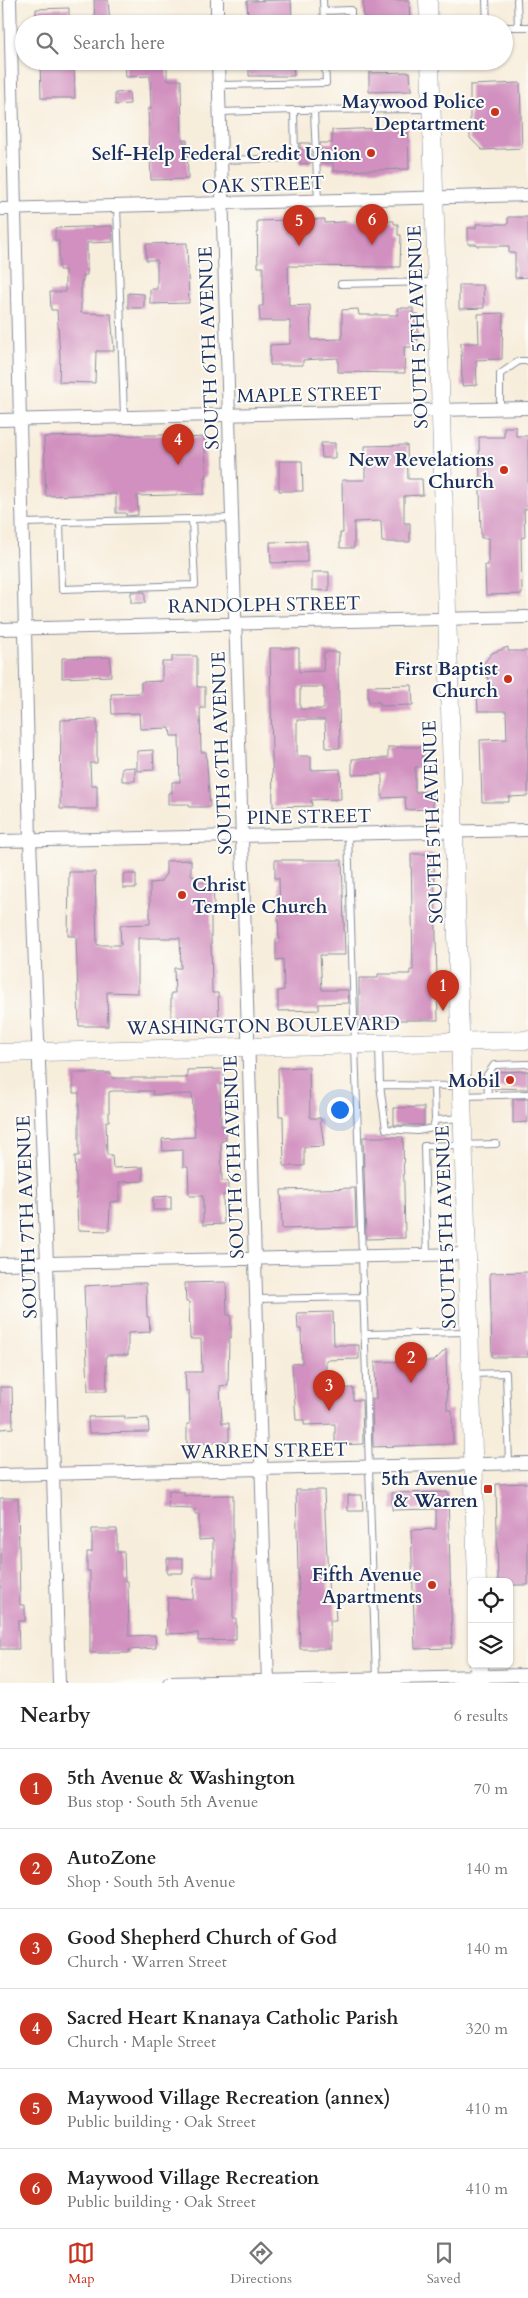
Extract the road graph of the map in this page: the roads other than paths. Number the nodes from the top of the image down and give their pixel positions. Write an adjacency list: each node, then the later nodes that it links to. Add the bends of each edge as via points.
1 (10, 0): 31 (street, SOUTH 7TH AVENUE)
2 (216, 0): 8 (street)
3 (323, 0): 7 (lane)
4 (428, 0): 11 (street)
5 (486, 0): 12 (lane)
6 (517, 0): 14 (lane)
7 (324, 11): 9 (lane); 10 (lane, via 351,10)
8 (217, 15)
9 (324, 15)
10 (351, 15)
11 (429, 15)
12 (487, 15)
13 (513, 27): 14 (lane)
14 (518, 27): 15 (lane)
15 (528, 27)
16 (218, 70): 19 (street, SOUTH 6TH AVENUE)
17 (325, 70): 19 (lane, via 326,83)
18 (430, 70): 20 (street, SOUTH 5TH AVENUE)
19 (219, 85): 23 (street, SOUTH 6TH AVENUE)
20 (432, 109): 22 (lane); 26 (street, SOUTH 5TH AVENUE)
21 (294, 110): 22 (lane); 23 (lane); 24 (lane, via 295,158)
22 (314, 111): 27 (lane)
23 (220, 112): 24 (street, SOUTH 6TH AVENUE)
24 (221, 160): 28 (street, SOUTH 6TH AVENUE)
25 (528, 196): 26 (street, OAK STREET)
26 (434, 198): 27 (street, OAK STREET); 32 (street, SOUTH 5TH AVENUE)
27 (318, 201): 28 (street, OAK STREET)
28 (223, 203): 29 (street, OAK STREET); 38 (street, SOUTH 6TH AVENUE)
29 (117, 206): 31 (street, OAK STREET); 39 (lane)
30 (0, 209): 31 (street, OAK STREET)
31 (16, 209): 40 (street, SOUTH 7TH AVENUE)
32 (437, 282): 33 (lane); 37 (street, SOUTH 5TH AVENUE)
33 (341, 284)
34 (528, 361): 35 (lane, via 518,361 500,374)
35 (500, 408): 36 (street, MAPLE STREET); 37 (street, MAPLE STREET)
36 (528, 408)
37 (441, 410): 38 (street, MAPLE STREET); 47 (street, SOUTH 5TH AVENUE)
38 (229, 414): 39 (street, MAPLE STREET); 42 (street, SOUTH 6TH AVENUE)
39 (124, 417): 40 (street, MAPLE STREET)
40 (21, 419): 41 (street, MAPLE STREET); 45 (street, SOUTH 7TH AVENUE)
41 (0, 420)
42 (232, 518): 43 (lane); 48 (street, SOUTH 6TH AVENUE)
43 (192, 519): 44 (lane); 44 (lane, via 195,585 62,589)
44 (60, 522): 45 (lane)
45 (23, 523): 49 (street, SOUTH 7TH AVENUE)
46 (528, 617): 47 (street, RANDOLPH STREET)
47 (447, 618): 48 (street, RANDOLPH STREET); 52 (street, SOUTH 5TH AVENUE)
48 (236, 624): 49 (street, RANDOLPH STREET); 54 (street, SOUTH 6TH AVENUE)
49 (26, 628): 50 (street, RANDOLPH STREET); 56 (street, SOUTH 7TH AVENUE)
50 (0, 629)
51 (528, 830): 52 (street, PINE STREET)
52 (454, 831): 53 (street, PINE STREET); 58 (street, SOUTH 5TH AVENUE)
53 (348, 834): 54 (street, PINE STREET); 59 (lane)
54 (242, 836): 56 (street, PINE STREET); 61 (street, SOUTH 6TH AVENUE)
55 (0, 841): 56 (street, PINE STREET)
56 (30, 841): 62 (street, SOUTH 7TH AVENUE)
57 (528, 1040): 58 (street, WASHINGTON BOULEVARD)
58 (460, 1042): 60 (street, WASHINGTON BOULEVARD); 67 (street, SOUTH 5TH AVENUE)
59 (355, 1044): 60 (street, WASHINGTON BOULEVARD); 61 (street, WASHINGTON BOULEVARD); 76 (lane)
60 (379, 1044): 65 (lane)
61 (249, 1047): 62 (street, WASHINGTON BOULEVARD); 77 (street, SOUTH 6TH AVENUE)
62 (39, 1052): 63 (street, WASHINGTON BOULEVARD); 78 (street, SOUTH 7TH AVENUE)
63 (0, 1053)
64 (524, 1067): 69 (lane, via 494,1065 487,1075)
65 (380, 1085): 66 (lane); 71 (lane, via 386,1129 416,1131 433,1128)
66 (434, 1086): 67 (lane); 71 (lane)
67 (462, 1091): 69 (lane); 70 (street, SOUTH 5TH AVENUE)
68 (524, 1092): 69 (lane)
69 (488, 1095)
70 (462, 1118): 71 (lane); 73 (street, SOUTH 5TH AVENUE)
71 (435, 1120)
72 (496, 1144): 73 (lane)
73 (464, 1145): 74 (street, SOUTH 5TH AVENUE); 75 (lane, via 424,1146)
74 (467, 1254): 75 (street); 82 (street, SOUTH 5TH AVENUE)
75 (427, 1255): 76 (street)
76 (362, 1256): 77 (street); 80 (lane)
77 (255, 1259): 78 (street); 81 (street, SOUTH 6TH AVENUE)
78 (47, 1263): 79 (street); 90 (street, SOUTH 7TH AVENUE)
79 (0, 1264)
80 (363, 1297): 81 (lane); 83 (lane)
81 (256, 1299): 89 (street, SOUTH 6TH AVENUE)
82 (469, 1332): 83 (lane); 84 (street, SOUTH 5TH AVENUE)
83 (365, 1334): 88 (lane)
84 (470, 1374): 86 (lane, via 506,1373); 87 (street, SOUTH 5TH AVENUE)
85 (528, 1463): 86 (street, WARREN STREET)
86 (509, 1464): 87 (street, WARREN STREET)
87 (473, 1465): 88 (street, WARREN STREET); 92 (street, SOUTH 5TH AVENUE)
88 (369, 1467): 89 (street, WARREN STREET); 95 (lane)
89 (261, 1469): 90 (street, WARREN STREET); 96 (street, SOUTH 6TH AVENUE)
90 (53, 1473): 91 (street, WARREN STREET); 97 (street, SOUTH 7TH AVENUE)
91 (0, 1475)
92 (477, 1578)
93 (480, 1674): 94 (street); 95 (street)
94 (528, 1675)
95 (376, 1681): 96 (street)
96 (268, 1682): 98 (street)
97 (59, 1683)
98 (169, 1683)

